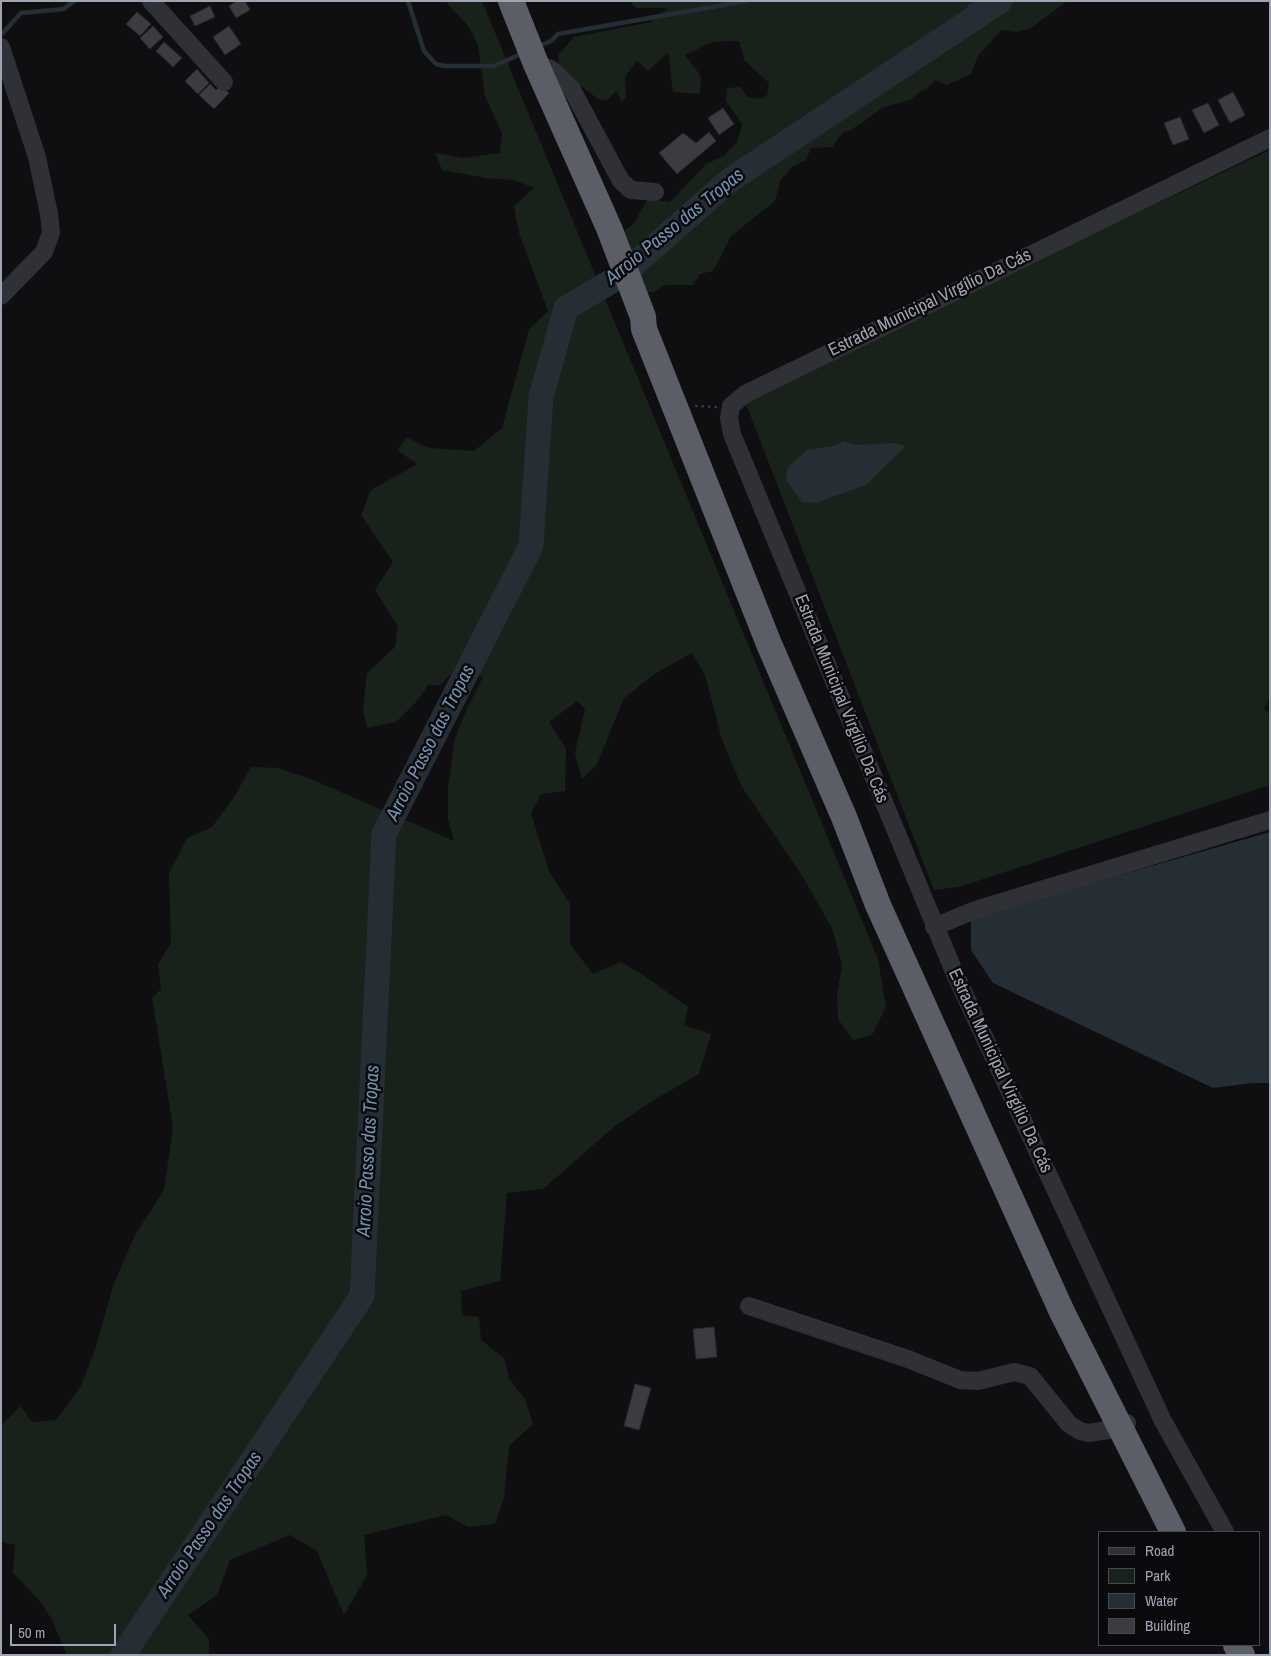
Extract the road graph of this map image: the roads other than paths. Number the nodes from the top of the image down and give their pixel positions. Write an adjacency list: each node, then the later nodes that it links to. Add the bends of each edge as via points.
1 (151, 1): 5 (street)
2 (511, 1): 4 (highway)
3 (1, 47): 8 (street, via 37,157 51,233 44,252)
4 (536, 64): 7 (street, via 551,69 571,88 630,190); 9 (highway, via 609,228)
5 (224, 82)
6 (1270, 138): 11 (street, Estrada Municipal Virgílio Da Cás, via 745,394 730,406 732,434)
7 (655, 192)
8 (1, 296)
9 (643, 317): 13 (highway, via 686,405 850,813 942,1028); 13 (highway, via 644,329 769,644 844,817 878,905 1062,1312)
10 (1270, 820): 11 (street, via 975,910)
11 (934, 927): 16 (street, Estrada Municipal Virgílio Da Cás, via 1163,1421)
12 (749, 1306): 13 (street, via 908,1359 960,1380 978,1381 1014,1372 1030,1376 1069,1424 1080,1431 1089,1433)
13 (1123, 1426): 14 (highway); 15 (highway)
14 (1173, 1531)
15 (1184, 1531)
16 (1224, 1531)

